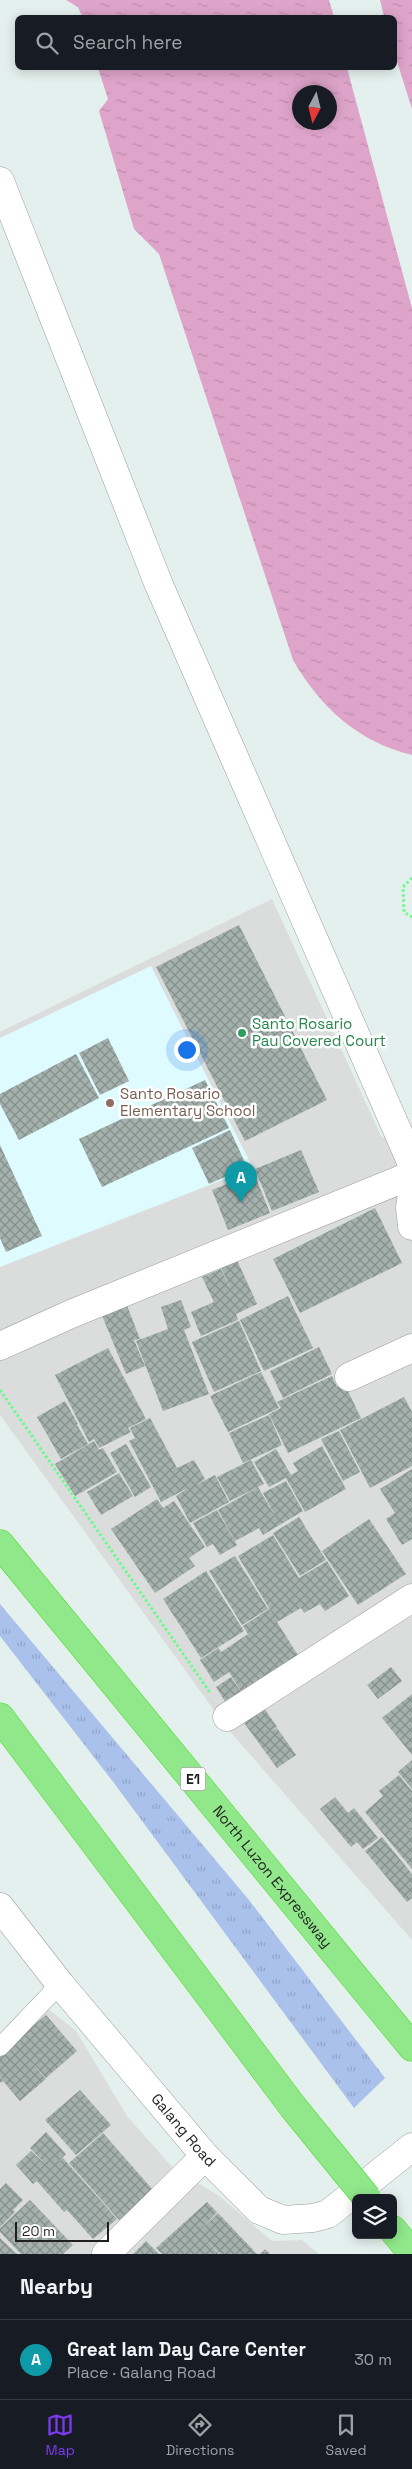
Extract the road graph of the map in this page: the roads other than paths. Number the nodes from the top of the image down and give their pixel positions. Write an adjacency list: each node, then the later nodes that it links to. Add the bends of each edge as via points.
1 (0, 181): 2 (street, via 159,585)
2 (412, 1164)
3 (412, 1175): 6 (street)
4 (412, 1195): 5 (street)
5 (412, 1226)
6 (0, 1346)
7 (412, 1348): 8 (street)
8 (349, 1377)
9 (0, 1544): 16 (highway, North Luzon Expressway / E1)
10 (412, 1598): 12 (street)
11 (0, 1717): 19 (highway, bridge, via 293,2107)
12 (227, 1717)
13 (0, 1907): 14 (street, Galang Road)
14 (60, 1984): 15 (lane); 18 (street, Galang Road)
15 (0, 2047)
16 (412, 2047)
17 (412, 2147): 18 (street, Galang Road, via 328,2214 283,2220 259,2210)
18 (205, 2156): 22 (street)
19 (364, 2194)
20 (397, 2235): 21 (highway)
21 (412, 2253)
22 (106, 2254)

